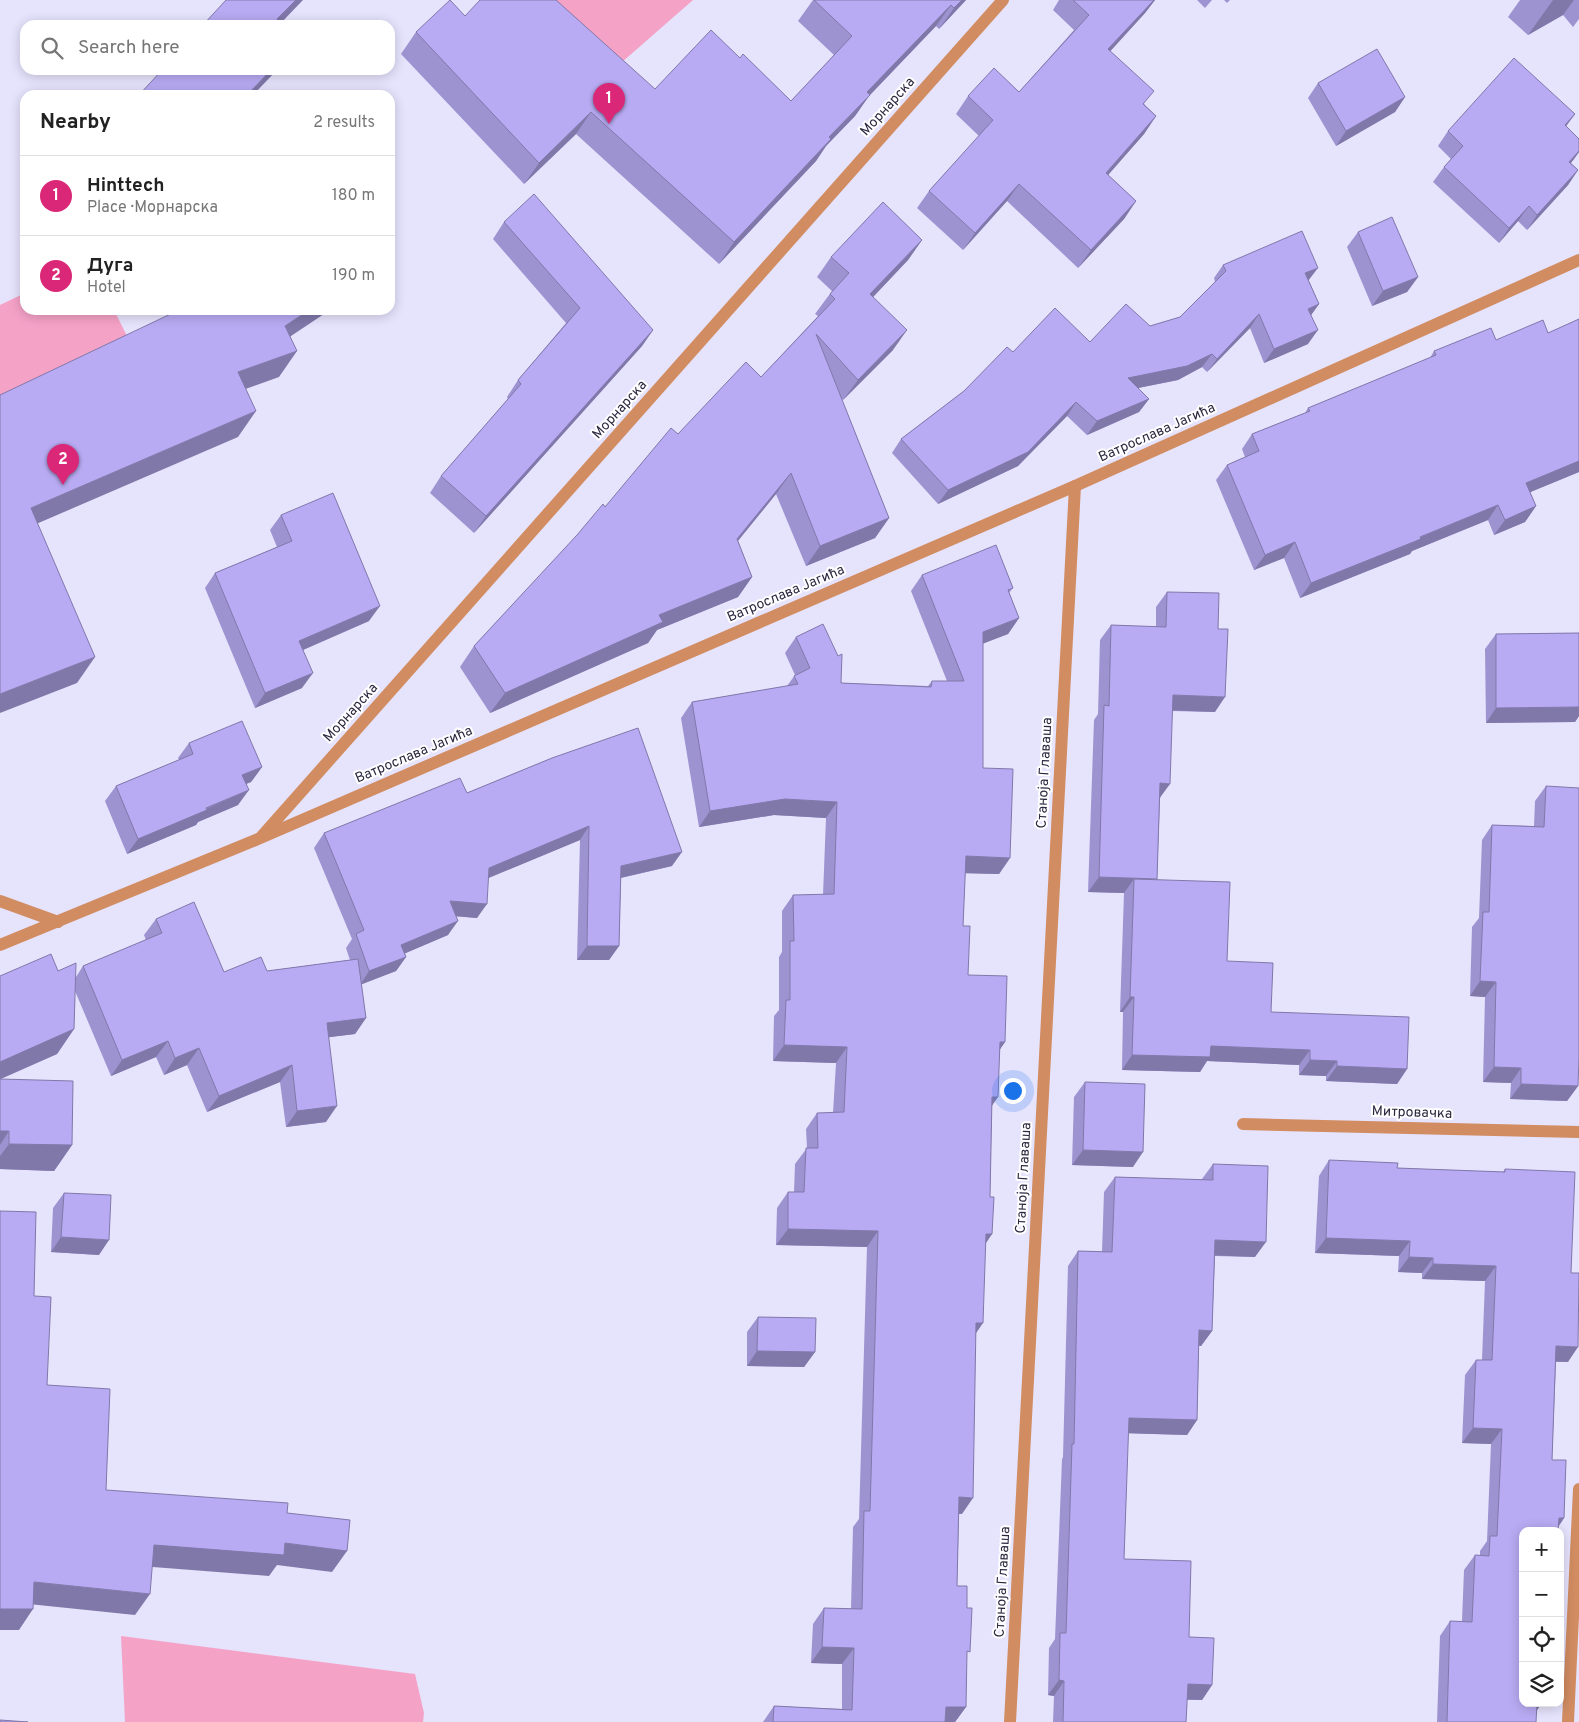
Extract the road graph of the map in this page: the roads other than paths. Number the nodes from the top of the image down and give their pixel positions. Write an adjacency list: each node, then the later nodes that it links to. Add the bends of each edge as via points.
1 (1003, 0): 4 (street, Морнарска)
2 (1579, 260): 3 (street, Ватрослава Јагића)
3 (1075, 486): 4 (street, Ватрослава Јагића); 11 (street, Станоја Главаша)
4 (258, 839): 6 (street, Ватрослава Јагића)
5 (0, 901): 6 (street)
6 (58, 922): 7 (street, Ватрослава Јагића)
7 (0, 944)
8 (1243, 1124): 9 (street, Митровачка)
9 (1579, 1132)
10 (1579, 1489): 12 (street)
11 (1010, 1722)
12 (1568, 1722)

